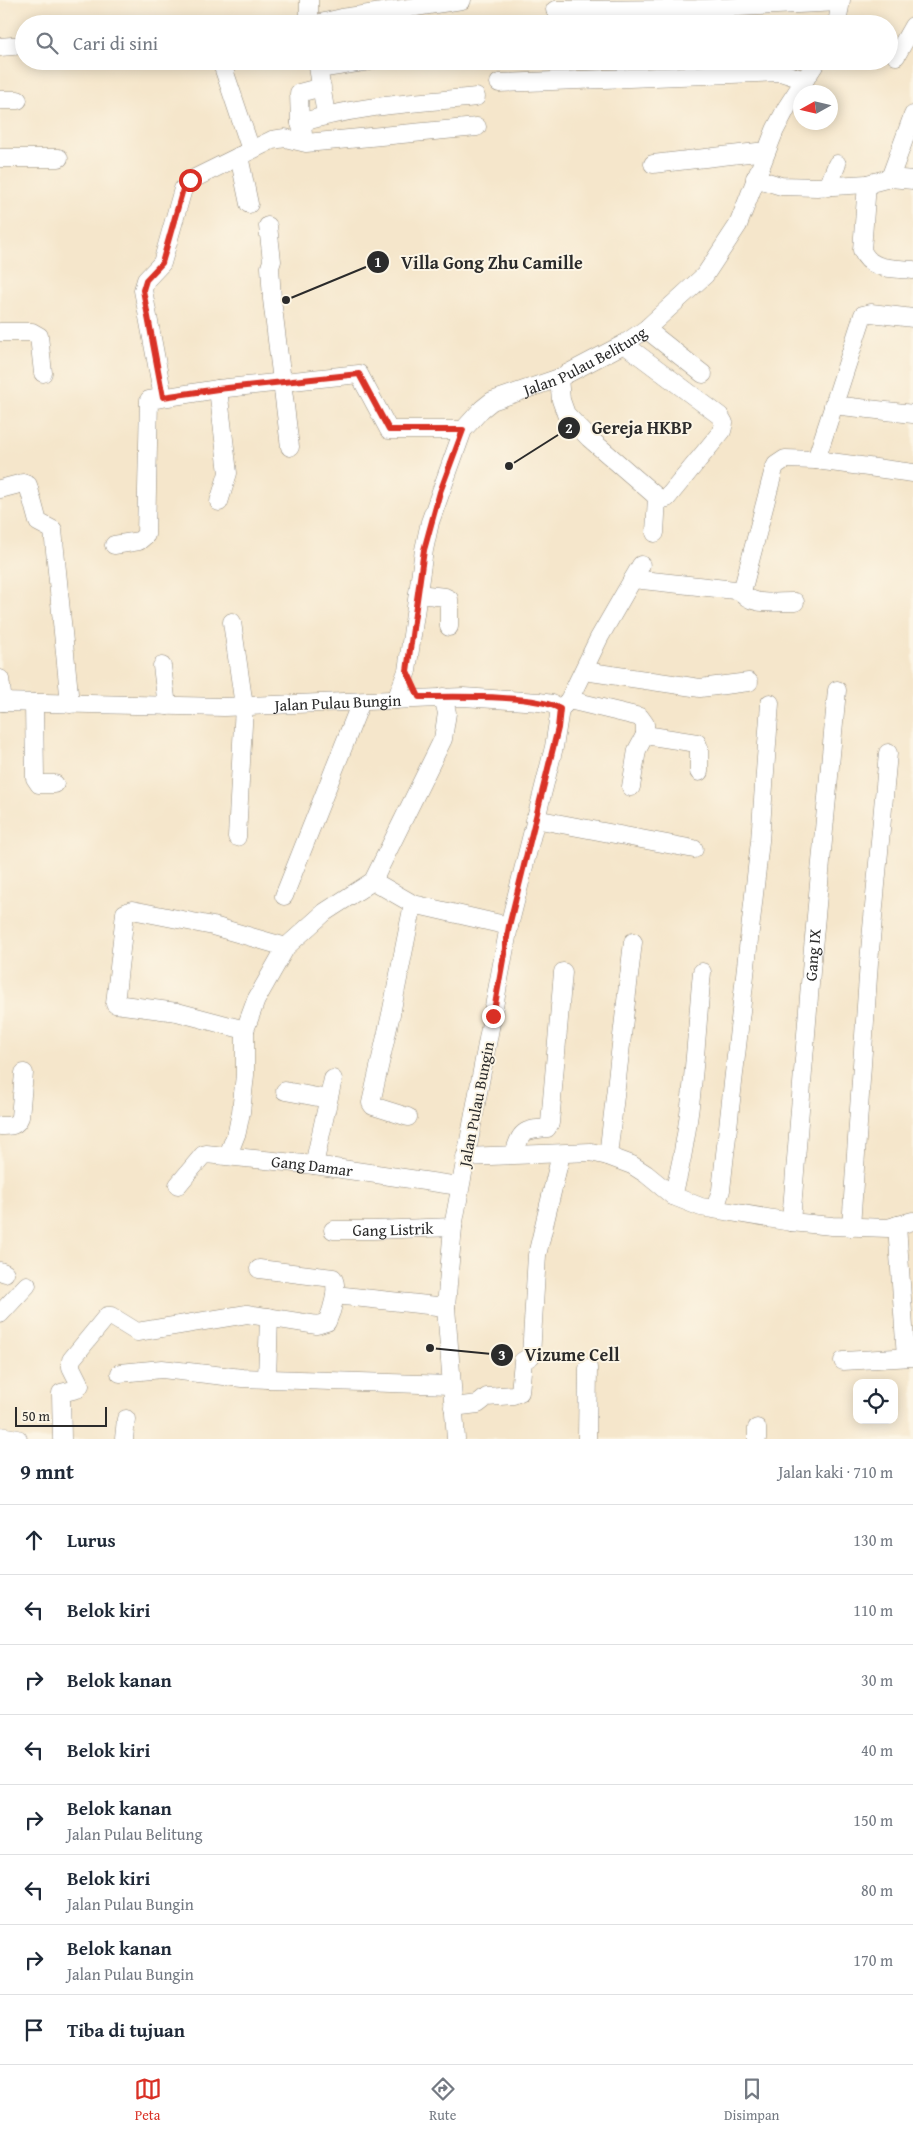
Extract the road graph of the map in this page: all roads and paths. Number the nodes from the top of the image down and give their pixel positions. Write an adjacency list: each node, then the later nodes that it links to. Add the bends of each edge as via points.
1 (309, 0): 5 (street)
2 (462, 0): 6 (street)
3 (841, 1): 4 (street, via 697,9); 7 (street)
4 (555, 10)
5 (309, 15)
6 (362, 15)
7 (839, 15)
8 (913, 26): 11 (street)
9 (15, 46): 10 (street)
10 (0, 47)
11 (898, 52)
12 (223, 70): 27 (street)
13 (319, 70): 17 (street)
14 (811, 70): 15 (street, Jalan Pulau Belitung)
15 (805, 80): 16 (street, via 780,72); 26 (street, Jalan Pulau Belitung, via 787,107)
16 (499, 83)
17 (322, 87): 21 (street); 23 (street, via 299,93)
18 (476, 97): 21 (street)
19 (0, 100): 20 (street)
20 (18, 100)
21 (326, 115): 23 (street)
22 (912, 118): 32 (street)
23 (300, 123): 25 (street)
24 (477, 127): 25 (street)
25 (306, 143): 27 (street, via 280,138)
26 (766, 151): 30 (street); 34 (street, Jalan Pulau Belitung)
27 (245, 153): 37 (street); 49 (street, via 186,185 162,263 144,285)
28 (0, 158): 29 (street)
29 (59, 158)
30 (653, 164)
31 (837, 164): 36 (street)
32 (890, 178): 33 (street); 35 (street)
33 (913, 180)
34 (767, 182): 36 (street); 41 (street, Jalan Pulau Belitung, via 705,275)
35 (867, 184): 36 (street); 39 (street, via 862,250 865,257 872,265)
36 (828, 187)
37 (249, 204)
38 (268, 226): 47 (street)
39 (913, 270)
40 (913, 318): 50 (street, via 870,313 860,318)
41 (646, 329): 43 (street, Jalan Pulau Belitung); 45 (street)
42 (0, 332): 44 (street, via 32,332 38,336)
43 (624, 344): 46 (street, Jalan Pulau Belitung); 57 (street, via 720,416 724,423 722,431 667,498)
44 (43, 372)
45 (703, 374)
46 (559, 378): 52 (street, Jalan Pulau Belitung, via 492,401); 57 (street, via 566,414)
47 (282, 382): 48 (street); 52 (street, via 359,374 389,430); 53 (street)
48 (218, 389): 49 (street); 58 (street, via 228,473)
49 (163, 397): 60 (street, via 149,400 146,535 139,541)
50 (833, 404): 51 (street); 54 (street)
51 (913, 414)
52 (463, 430): 62 (street, Jalan Pulau Belitung, via 430,522 424,550)
53 (290, 447)
54 (816, 460): 55 (street); 61 (street, via 785,459 776,465 745,586)
55 (913, 473)
56 (0, 489): 79 (street, via 23,482 28,485 38,522 53,530)
57 (657, 497): 59 (street)
58 (219, 502)
59 (655, 533)
60 (114, 545)
61 (740, 590): 63 (street, via 756,602); 68 (street, via 637,572)
62 (429, 595): 65 (street, via 449,599); 67 (street, Jalan Pulau Belitung)
63 (795, 602)
64 (232, 622): 82 (street)
65 (449, 626)
66 (162, 666): 81 (street)
67 (407, 671): 72 (street); 74 (street, Jalan Pulau Belitung)
68 (584, 671): 70 (street, via 700,688); 80 (street)
69 (0, 679): 75 (street)
70 (749, 682)
71 (837, 690): 116 (street, Gang IX)
72 (419, 697): 73 (street, Jalan Pulau Bungin); 74 (street, Jalan Pulau Bungin)
73 (452, 697): 80 (street, Jalan Pulau Bungin); 91 (street, via 443,739)
74 (396, 700): 76 (street, Jalan Pulau Bungin)
75 (2, 702): 77 (street, Jalan Pulau Bungin)
76 (361, 702): 82 (street, Jalan Pulau Bungin); 92 (street)
77 (34, 703): 79 (street, Jalan Pulau Bungin); 86 (street, via 35,778 39,784)
78 (770, 703): 115 (street, via 758,857 720,1190)
79 (70, 704): 81 (street, Jalan Pulau Bungin)
80 (565, 704): 83 (street, via 640,717 645,724); 88 (street, Jalan Pulau Bungin)
81 (166, 706): 82 (street, Jalan Pulau Bungin)
82 (244, 706): 89 (street)
83 (645, 735): 85 (street, via 697,743); 87 (street, via 637,750)
84 (888, 753): 119 (street, via 869,962)
85 (700, 772)
86 (55, 784)
87 (631, 787)
88 (535, 819): 90 (street); 94 (street, Jalan Pulau Bungin)
89 (237, 837)
90 (694, 849)
91 (373, 881): 93 (street); 96 (street, via 325,912)
92 (284, 896)
93 (413, 904): 94 (street); 104 (street, via 371,1103)
94 (509, 926): 110 (street, Jalan Pulau Bungin)
95 (633, 942): 109 (street)
96 (286, 947): 99 (street, via 256,1000); 99 (street, via 213,926 132,910 125,913 115,1004 176,1012)
97 (563, 972): 106 (street, via 550,1123 548,1128 525,1132 519,1138)
98 (702, 972): 114 (street, via 689,1118)
99 (245, 1030): 108 (street, via 241,1112)
100 (24, 1073): 105 (street, via 18,1123)
101 (333, 1079): 103 (street)
102 (285, 1091): 103 (street)
103 (328, 1099): 111 (street)
104 (408, 1117)
105 (0, 1126)
106 (514, 1154): 107 (street); 110 (street)
107 (561, 1154): 109 (street, via 591,1152); 133 (street, via 537,1255 531,1356 524,1360 520,1392 513,1396 486,1397 478,1404)
108 (228, 1155): 111 (street, Gang Damar); 112 (street, Gang Damar, via 203,1156)
109 (608, 1156): 114 (street, via 646,1174)
110 (465, 1157): 113 (street, Jalan Pulau Bungin)
111 (314, 1165): 113 (street, Gang Damar)
112 (178, 1185)
113 (460, 1186): 118 (street, Jalan Pulau Bungin)
114 (673, 1196): 115 (street, via 693,1205)
115 (715, 1209): 116 (street)
116 (791, 1222): 119 (street)
117 (905, 1223): 119 (street, via 879,1228); 127 (street)
118 (453, 1227): 120 (street, Gang Listrik); 124 (street, Jalan Pulau Bungin)
119 (851, 1227)
120 (333, 1230)
121 (259, 1269): 123 (street, via 331,1277 335,1281)
122 (27, 1286): 125 (street)
123 (334, 1295): 124 (street); 126 (street, via 324,1324)
124 (446, 1307): 132 (street, Jalan Pulau Bungin)
125 (0, 1314)
126 (269, 1316): 131 (street); 137 (street, via 236,1315 140,1332 107,1316 71,1360 71,1368 80,1385 61,1393)
127 (909, 1357): 128 (street)
128 (843, 1360)
129 (588, 1368): 140 (street)
130 (120, 1373): 131 (street, via 162,1369)
131 (267, 1379): 132 (street)
132 (450, 1385): 133 (street, Jalan Pulau Bungin)
133 (453, 1407): 139 (street, Jalan Pulau Bungin)
134 (126, 1419): 138 (street)
135 (0, 1436): 136 (street)
136 (18, 1439)
137 (62, 1439)
138 (124, 1439)
139 (456, 1439)
140 (587, 1439)

